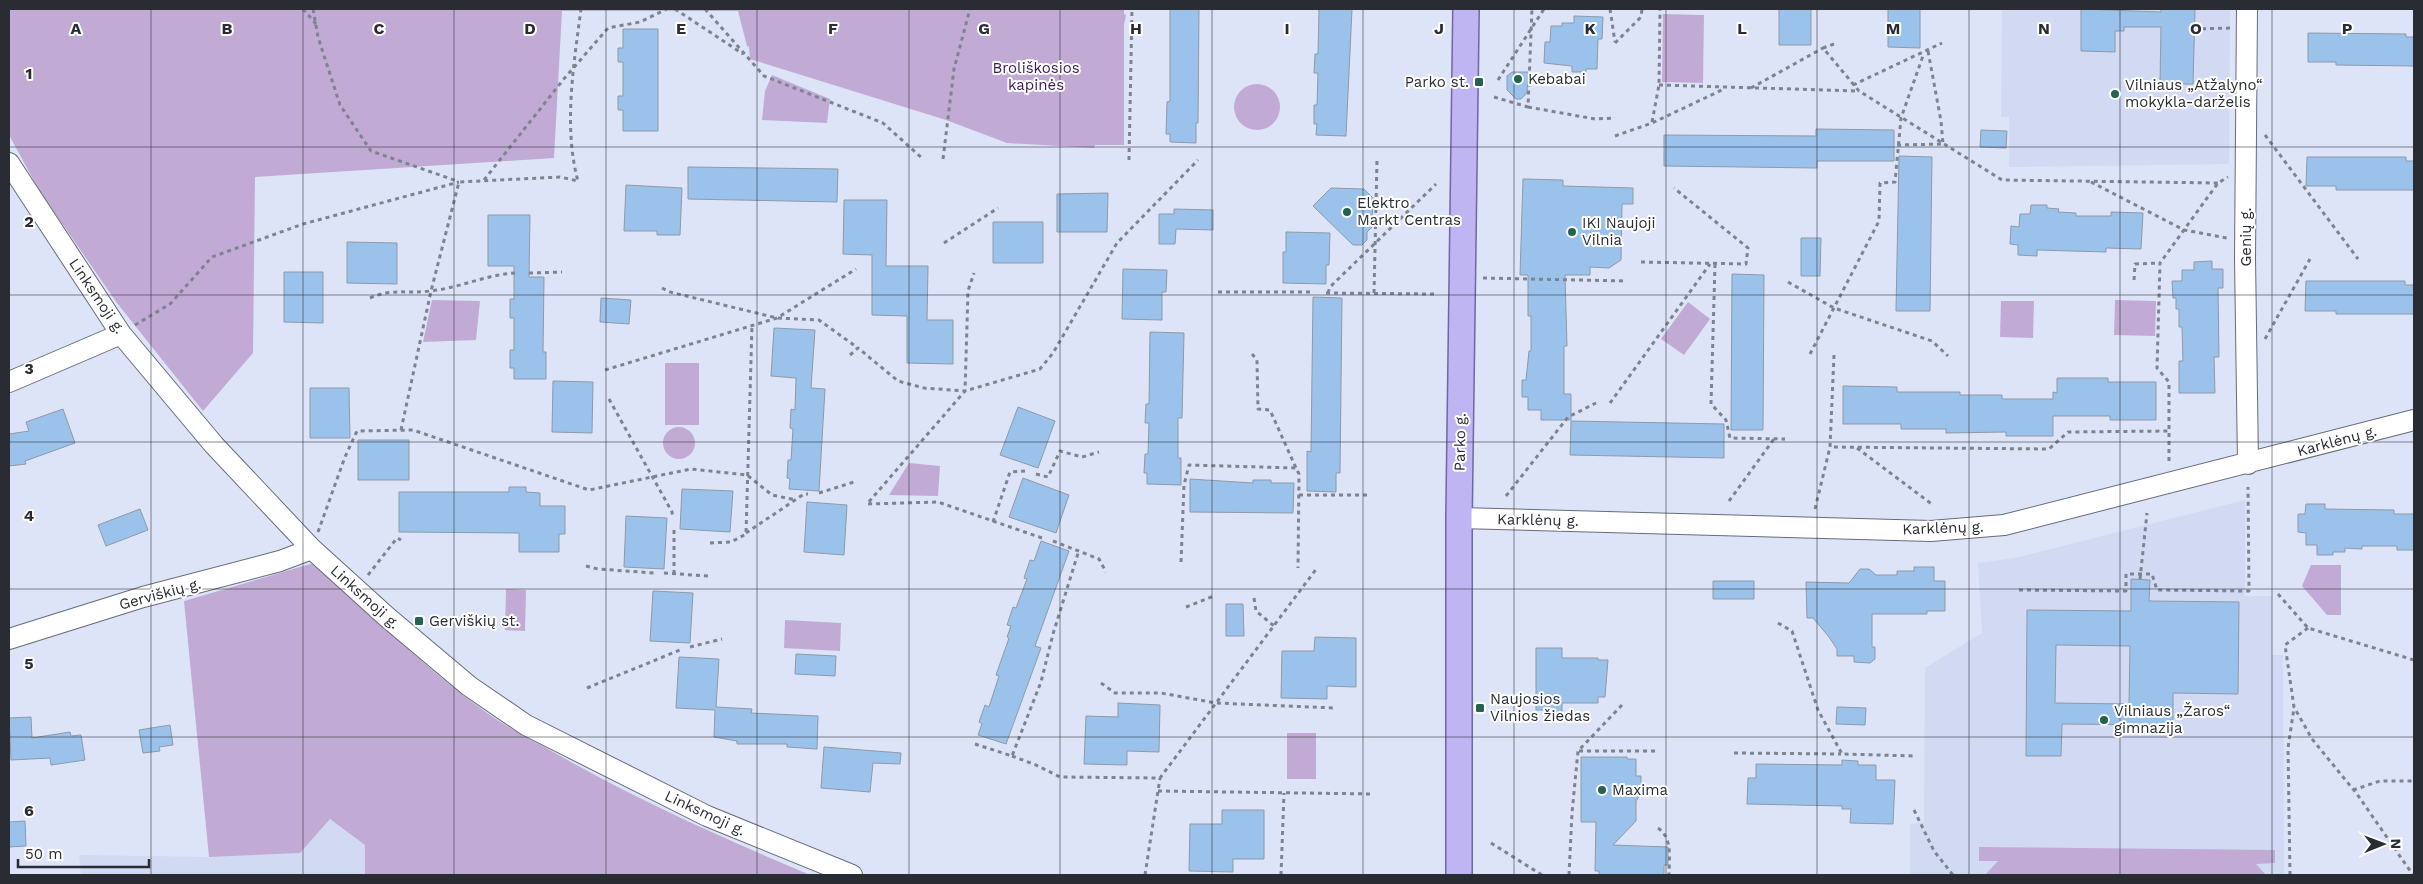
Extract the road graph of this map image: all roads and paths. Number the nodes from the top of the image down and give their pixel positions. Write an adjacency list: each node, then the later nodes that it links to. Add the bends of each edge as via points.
1 (303, 9): 16 (path)
2 (314, 9): 16 (path)
3 (581, 9): 25 (path)
4 (667, 9): 25 (path, via 640,22 608,28)
5 (675, 9): 24 (path)
6 (705, 9): 24 (path)
7 (970, 9): 42 (path, via 954,69)
8 (1132, 9): 43 (path)
9 (1466, 9): 125 (main road, Parko g.)
10 (1532, 9): 17 (path)
11 (1544, 9): 17 (path)
12 (1610, 9): 13 (path, via 1615,43 1641,17)
13 (1642, 9)
14 (1661, 10): 27 (path)
15 (2247, 18): 18 (path); 47 (street, Genių g.)
16 (316, 24): 49 (path, via 340,105 371,151)
17 (1530, 27): 26 (path); 33 (path)
18 (2194, 29)
19 (1942, 43): 22 (path)
20 (1834, 44): 21 (path)
21 (1823, 48): 28 (path); 29 (path)
22 (1928, 50): 23 (path); 39 (path)
23 (1924, 53): 28 (path); 35 (path)
24 (748, 57): 41 (path, via 764,76 883,123)
25 (573, 69): 48 (path); 48 (path, via 572,158 578,180)
26 (1498, 80)
27 (1659, 85): 30 (path); 36 (path)
28 (1853, 86): 31 (path)
29 (1751, 88): 30 (path); 31 (path)
30 (1725, 89): 36 (path)
31 (1859, 91): 35 (path)
32 (1494, 97): 33 (path)
33 (1528, 107): 34 (path, via 1595,119)
34 (1615, 118)
35 (1901, 118): 39 (path); 40 (path)
36 (1652, 123): 38 (path)
37 (2262, 131): 60 (path)
38 (1615, 136)
39 (1943, 144): 40 (path); 50 (path, via 2002,180)
40 (1897, 146): 81 (path, via 1895,182 1880,184 1879,221)
41 (923, 159)
42 (944, 159)
43 (1129, 160)
44 (1198, 160): 94 (path, via 1117,244 1040,369)
45 (1377, 160): 57 (path)
46 (9, 162): 84 (street, Linksmoji g.)
47 (2246, 168): 51 (path); 56 (street, Genių g.)
48 (484, 180): 49 (path)
49 (459, 182): 75 (path); 84 (path, via 303,224 212,257 170,304)
50 (2089, 182): 51 (path); 55 (path)
51 (2218, 183): 55 (path)
52 (1436, 184): 57 (path)
53 (1674, 188): 64 (path, via 1748,248 1746,264)
54 (998, 208): 58 (path)
55 (2184, 230): 56 (path); 62 (path)
56 (2245, 239): 107 (street, Genių g.)
57 (1376, 242): 78 (path); 78 (path, via 1327,293)
58 (944, 243)
59 (2310, 259): 85 (path)
60 (2358, 260)
61 (1641, 262): 63 (path)
62 (2160, 263): 71 (path, via 2135,264); 100 (path, via 2157,368 2169,382)
63 (1710, 264): 64 (path); 97 (path)
64 (1715, 264): 101 (path, via 1711,404 1726,420 1730,438)
65 (856, 269): 82 (path)
66 (562, 272): 68 (path)
67 (517, 273): 75 (path, via 478,278)
68 (529, 273)
69 (974, 273): 94 (path, via 968,291)
70 (1481, 278): 72 (path)
71 (2134, 280)
72 (1625, 281)
73 (1788, 282): 81 (path)
74 (662, 288): 82 (path)
75 (431, 291): 80 (path, via 384,292); 99 (path)
76 (1218, 292): 77 (path)
77 (1314, 292)
78 (1374, 294): 79 (path)
79 (1435, 294)
80 (370, 298)
81 (1834, 308): 88 (path); 91 (path, via 1932,342)
82 (777, 318): 83 (path); 86 (path, via 819,320)
83 (752, 325): 92 (path); 111 (path)
84 (121, 334): 93 (street); 134 (street, Linksmoji g., via 214,445)
85 (2264, 341)
86 (858, 348): 90 (path); 94 (path, via 898,381 924,388)
87 (1252, 354): 108 (path, via 1257,360 1258,409 1270,410)
88 (1810, 354)
89 (1834, 354): 103 (path)
90 (850, 355)
91 (1948, 356)
92 (605, 370)
93 (9, 382)
94 (965, 391): 126 (path, via 868,504 938,502)
95 (609, 399): 112 (path)
96 (1596, 403): 119 (path, via 1568,417)
97 (1610, 403)
98 (2414, 420): 107 (street, Karklėnų g.)
99 (401, 430): 112 (path, via 413,430 589,490); 134 (path, via 357,431)
100 (2169, 431): 104 (path, via 2068,432 2048,449); 106 (path)
101 (1774, 439): 102 (path); 121 (path)
102 (1785, 439)
103 (1830, 447): 104 (path); 128 (path)
104 (1857, 448): 122 (path)
105 (1099, 452): 110 (path, via 1082,457 1060,451 1048,477)
106 (2170, 461)
107 (2248, 464): 128 (street, Karklėnų g., via 2004,525 1931,531)
108 (1296, 468): 117 (path); 136 (path, via 1189,465 1184,485)
109 (1025, 471): 126 (path, via 1010,472)
110 (1036, 474)
111 (747, 475): 112 (path, via 691,469); 120 (path, via 772,495); 129 (path)
112 (652, 477): 124 (path)
113 (854, 482): 115 (path)
114 (2248, 487): 144 (path, via 2248,591 2157,590 2152,574)
115 (819, 493)
116 (808, 494): 120 (path)
117 (1299, 495): 118 (path); 138 (path)
118 (1369, 495)
119 (1506, 496)
120 (796, 500): 129 (path)
121 (1730, 502)
122 (1933, 505)
123 (2147, 512): 144 (path)
124 (673, 518)
125 (1459, 518): 128 (street, Karklėnų g.); 186 (main road, Parko g.)
126 (993, 522): 130 (path)
127 (674, 529): 143 (path)
128 (1812, 529)
129 (746, 534): 133 (path, via 731,542)
130 (1042, 538)
131 (401, 540): 147 (path, via 397,538)
132 (1053, 541): 135 (path)
133 (710, 542)
134 (312, 549): 147 (street, Linksmoji g.); 156 (street, Gerviškių g.)
135 (1079, 550): 140 (path, via 1099,559); 172 (path, via 1041,682)
136 (1181, 562)
137 (586, 566): 141 (path)
138 (1298, 568)
139 (1317, 568): 154 (path)
140 (1106, 572)
141 (654, 573)
142 (664, 573): 143 (path)
143 (674, 574): 145 (path)
144 (2140, 574): 146 (path); 148 (path, via 2126,574 2126,591)
145 (708, 576)
146 (2140, 579)
147 (356, 590): 183 (street, Linksmoji g., via 469,686 526,725 707,816)
148 (2019, 590)
149 (2278, 594): 155 (path)
150 (1214, 596): 152 (path)
151 (1254, 598): 154 (path, via 1256,611)
152 (1186, 607)
153 (1778, 622): 171 (path, via 1792,631 1818,710)
154 (1274, 626): 163 (path)
155 (2308, 628): 160 (path); 165 (path, via 2285,645)
156 (9, 639)
157 (722, 639): 158 (path)
158 (690, 647)
159 (680, 650): 162 (path)
160 (2414, 660)
161 (1101, 683): 163 (path, via 1115,692 1161,693)
162 (587, 688)
163 (1216, 703): 166 (path); 174 (path)
164 (1622, 705): 168 (path)
165 (2294, 707): 176 (path, via 2312,738); 191 (path, via 2288,748)
166 (1335, 708)
167 (975, 744): 172 (path)
168 (1578, 751): 169 (path); 188 (path)
169 (1656, 751)
170 (1734, 753): 171 (path)
171 (1842, 754): 173 (path)
172 (1012, 756): 174 (path, via 1060,777)
173 (1915, 756)
174 (1160, 778): 177 (path)
175 (2414, 781): 176 (path, via 2380,781)
176 (2353, 790): 192 (path)
177 (1158, 791): 178 (path); 184 (path)
178 (1284, 793): 179 (path); 185 (path)
179 (1373, 794)
180 (1914, 810): 190 (path, via 1934,851)
181 (1658, 828): 189 (path, via 1663,831 1670,848)
182 (1491, 843): 187 (path)
183 (852, 875)
184 (1145, 875)
185 (1281, 875)
186 (1459, 875)
187 (1542, 875)
188 (1569, 875)
189 (1669, 875)
190 (1953, 875)
191 (2290, 875)
192 (2413, 875)

